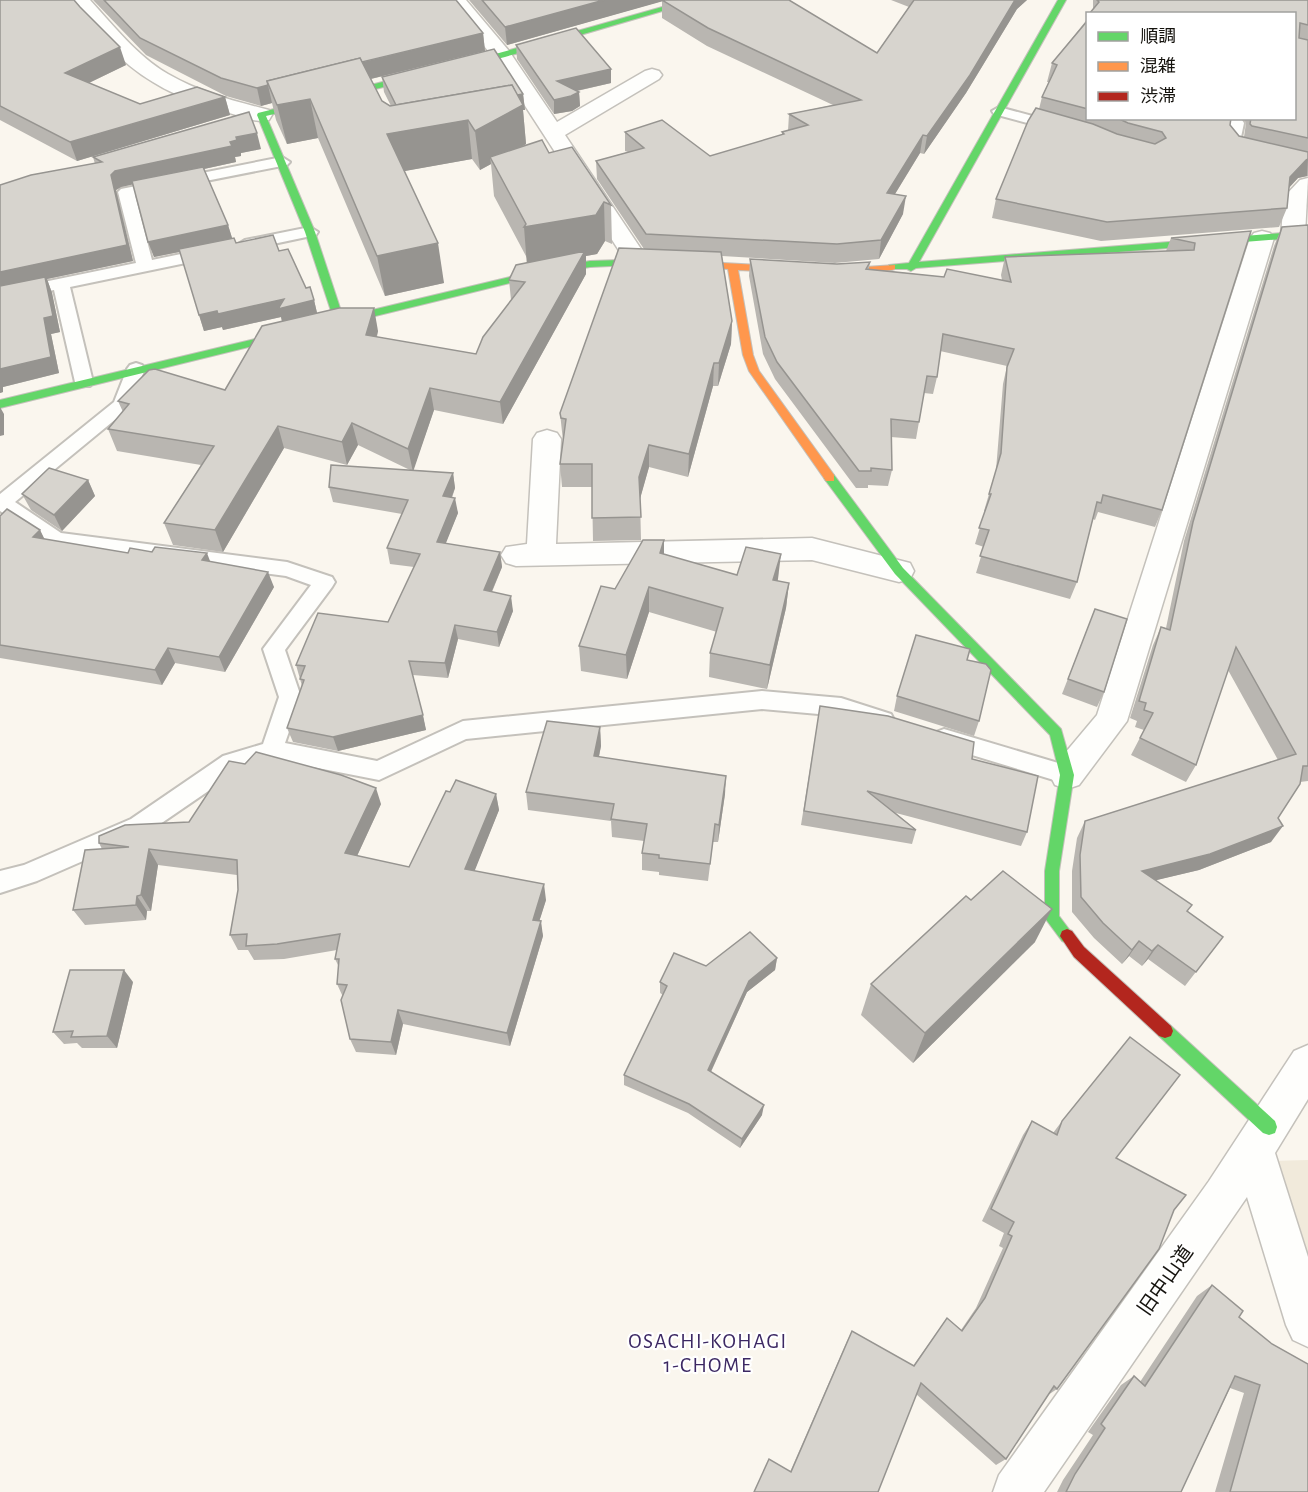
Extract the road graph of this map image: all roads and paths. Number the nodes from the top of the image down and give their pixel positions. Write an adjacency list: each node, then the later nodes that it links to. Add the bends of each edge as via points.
1 (80, 0): 9 (street, via 160,78 210,100)
2 (456, 0): 5 (street)
3 (696, 0): 5 (street)
4 (1062, 0): 7 (street)
5 (502, 55): 8 (street); 9 (street, via 374,92)
6 (652, 75): 14 (street)
7 (999, 111): 13 (lane); 24 (street)
8 (540, 113): 10 (lane); 14 (street)
9 (261, 115): 12 (street); 16 (street)
10 (518, 117)
11 (1225, 120): 15 (lane, via 1237,123 1232,144 1239,150)
12 (227, 125)
13 (1073, 131)
14 (554, 133): 21 (street)
15 (1262, 155)
16 (282, 162): 18 (street); 22 (lane, via 126,192)
17 (1308, 185): 19 (street, via 1295,197)
18 (310, 232): 22 (lane); 27 (street)
19 (1301, 234): 20 (street)
20 (1262, 238): 24 (street); 35 (street, via 1111,721)
21 (637, 261): 23 (street); 27 (street, via 543,272)
22 (145, 266): 25 (lane)
23 (734, 267): 24 (street, via 835,272); 33 (street, via 748,355 754,370)
24 (911, 268)
25 (61, 284): 26 (lane); 29 (lane)
26 (0, 296)
27 (339, 321): 28 (street)
28 (136, 369): 29 (street); 32 (lane, via 122,405)
29 (84, 382): 30 (street)
30 (0, 404)
31 (547, 440): 33 (street, via 528,555 812,549)
32 (1, 504): 34 (lane, via 56,539 287,569 325,582 274,649 290,697)
33 (899, 571): 35 (street, via 1056,733)
34 (272, 750): 35 (lane, via 379,771 464,730 762,700 841,707); 36 (lane, via 231,763 139,826 28,874)
35 (1067, 775): 38 (street, via 1052,871 1052,918 1079,952)
36 (0, 882)
37 (1308, 1064): 38 (street, 旧中山道)
38 (1261, 1138): 39 (street); 40 (street, 旧中山道)
39 (1308, 1325)
40 (1016, 1492)

